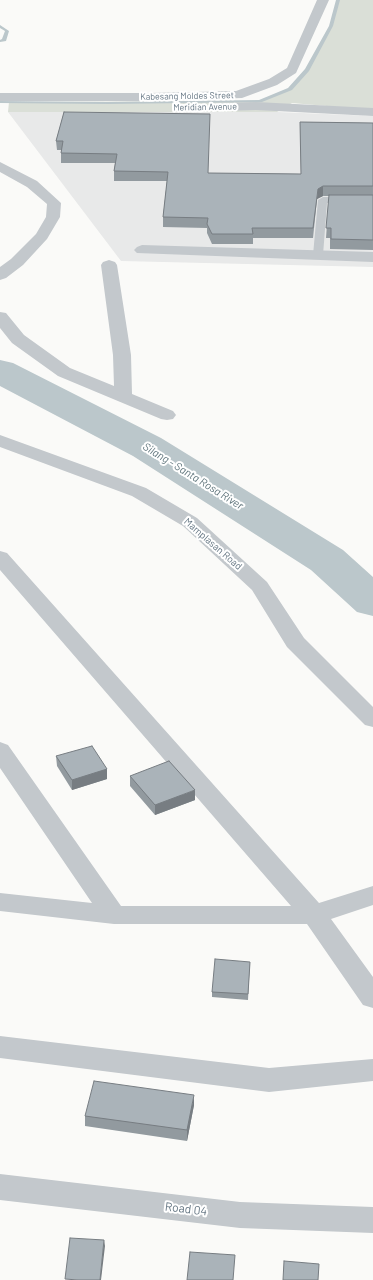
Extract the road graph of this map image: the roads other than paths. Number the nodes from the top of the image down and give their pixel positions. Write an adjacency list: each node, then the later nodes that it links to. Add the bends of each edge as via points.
1 (323, 0): 2 (street, Kabesang Moldes Street, via 292,70 273,82 237,95)
2 (0, 97)
3 (37, 109): 4 (street, Meridian Avenue, via 256,106)
4 (373, 112)
5 (0, 166): 11 (street, via 32,184 54,203 52,217 42,236 17,262)
6 (373, 200): 8 (lane, via 323,200)
7 (142, 250): 8 (street)
8 (318, 255): 9 (street)
9 (373, 257)
10 (108, 264): 13 (street, via 122,355)
11 (0, 275)
12 (0, 317): 13 (street, via 18,339 64,372)
13 (123, 397): 14 (street)
14 (167, 414)
15 (0, 441): 17 (street, Mamplasan Road, via 139,492 190,522 260,586 295,642)
16 (0, 557): 22 (street)
17 (373, 720)
18 (0, 750): 21 (street)
19 (373, 895): 22 (street)
20 (0, 902): 21 (street)
21 (114, 915): 22 (street)
22 (314, 915): 23 (street)
23 (373, 998)
24 (0, 1047): 25 (street, via 269,1080)
25 (373, 1070)
26 (0, 1187): 27 (street, Road 04, via 240,1215)
27 (373, 1220)

